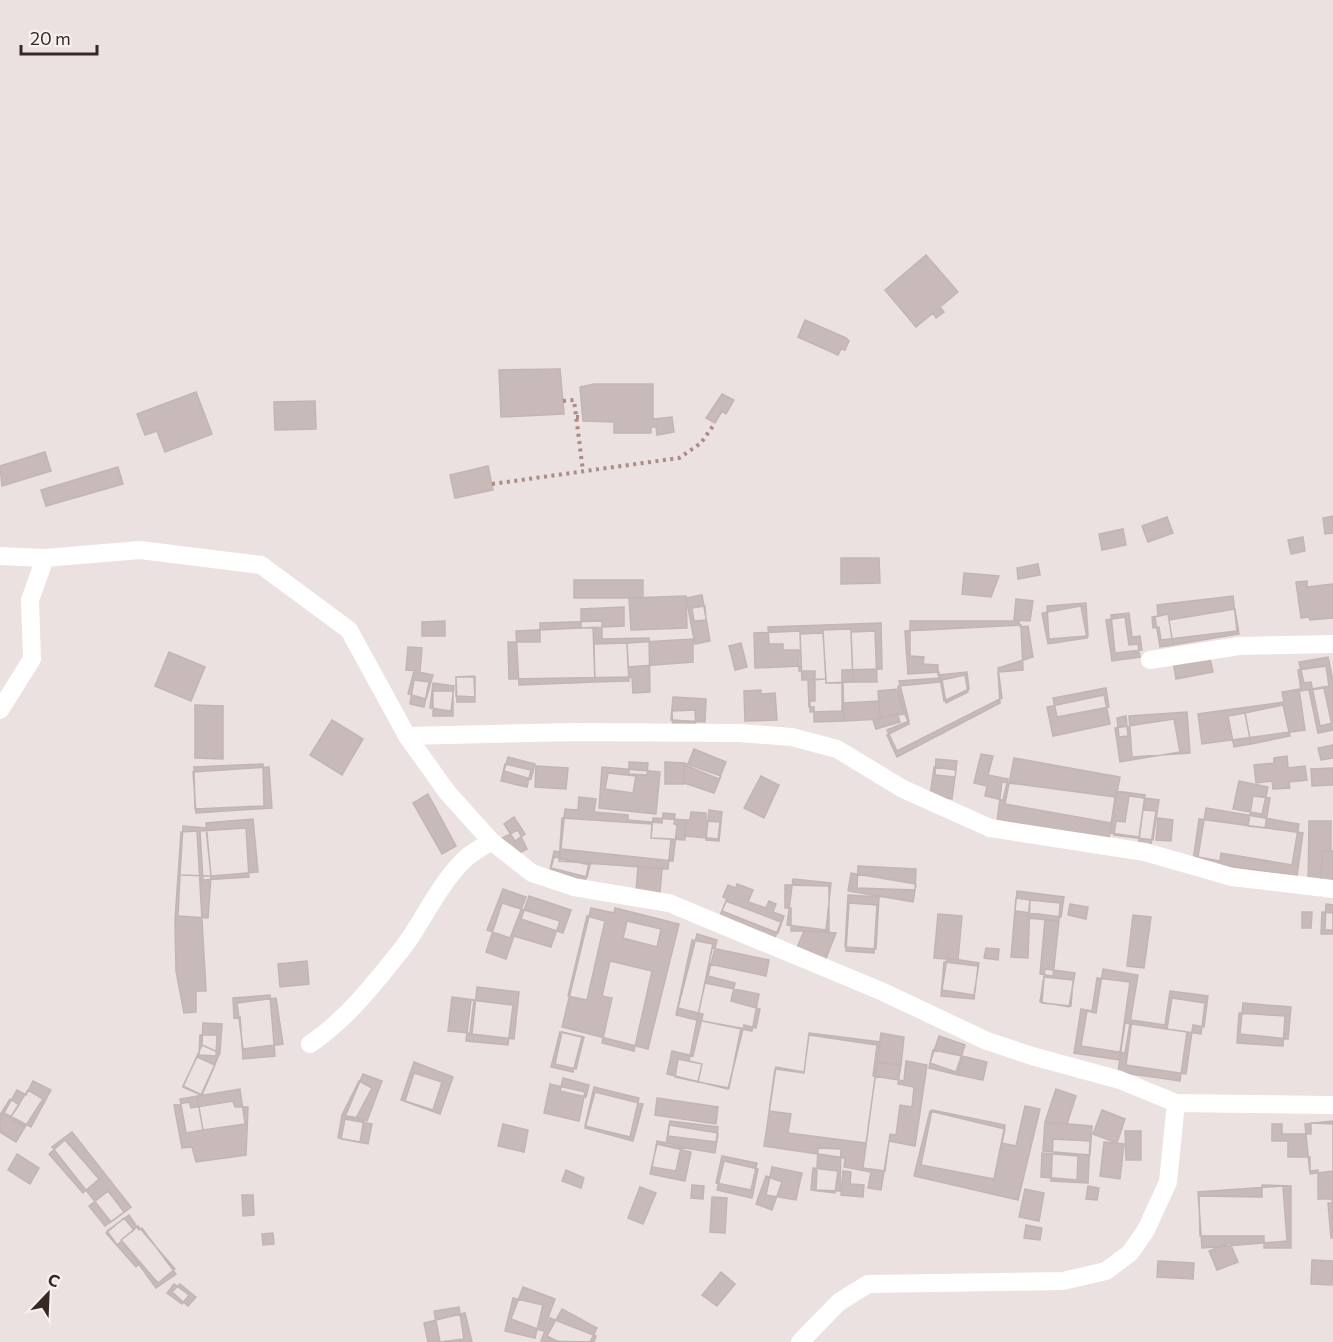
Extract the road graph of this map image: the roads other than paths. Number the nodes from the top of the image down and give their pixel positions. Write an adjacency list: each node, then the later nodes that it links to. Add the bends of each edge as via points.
1 (0, 556): 2 (street)
2 (45, 558): 5 (street, via 30,600 32,659); 6 (street, via 140,550 261,565 349,630)
3 (1333, 644): 4 (street, via 1239,646)
4 (1150, 660)
5 (0, 710)
6 (407, 736): 7 (street, via 447,792); 8 (street, via 575,732 792,737 837,749 903,789 990,828 1144,852 1232,877)
7 (491, 841): 9 (street, via 466,858 445,882 402,948 354,1006); 10 (street, via 532,873 574,887 669,903 881,991 987,1041 1120,1080)
8 (1333, 889)
9 (310, 1044)
10 (1176, 1102): 11 (street); 12 (street, via 1168,1182 1146,1230 1130,1253 1106,1271 1063,1281 868,1284 839,1302)
11 (1333, 1105)
12 (800, 1342)

